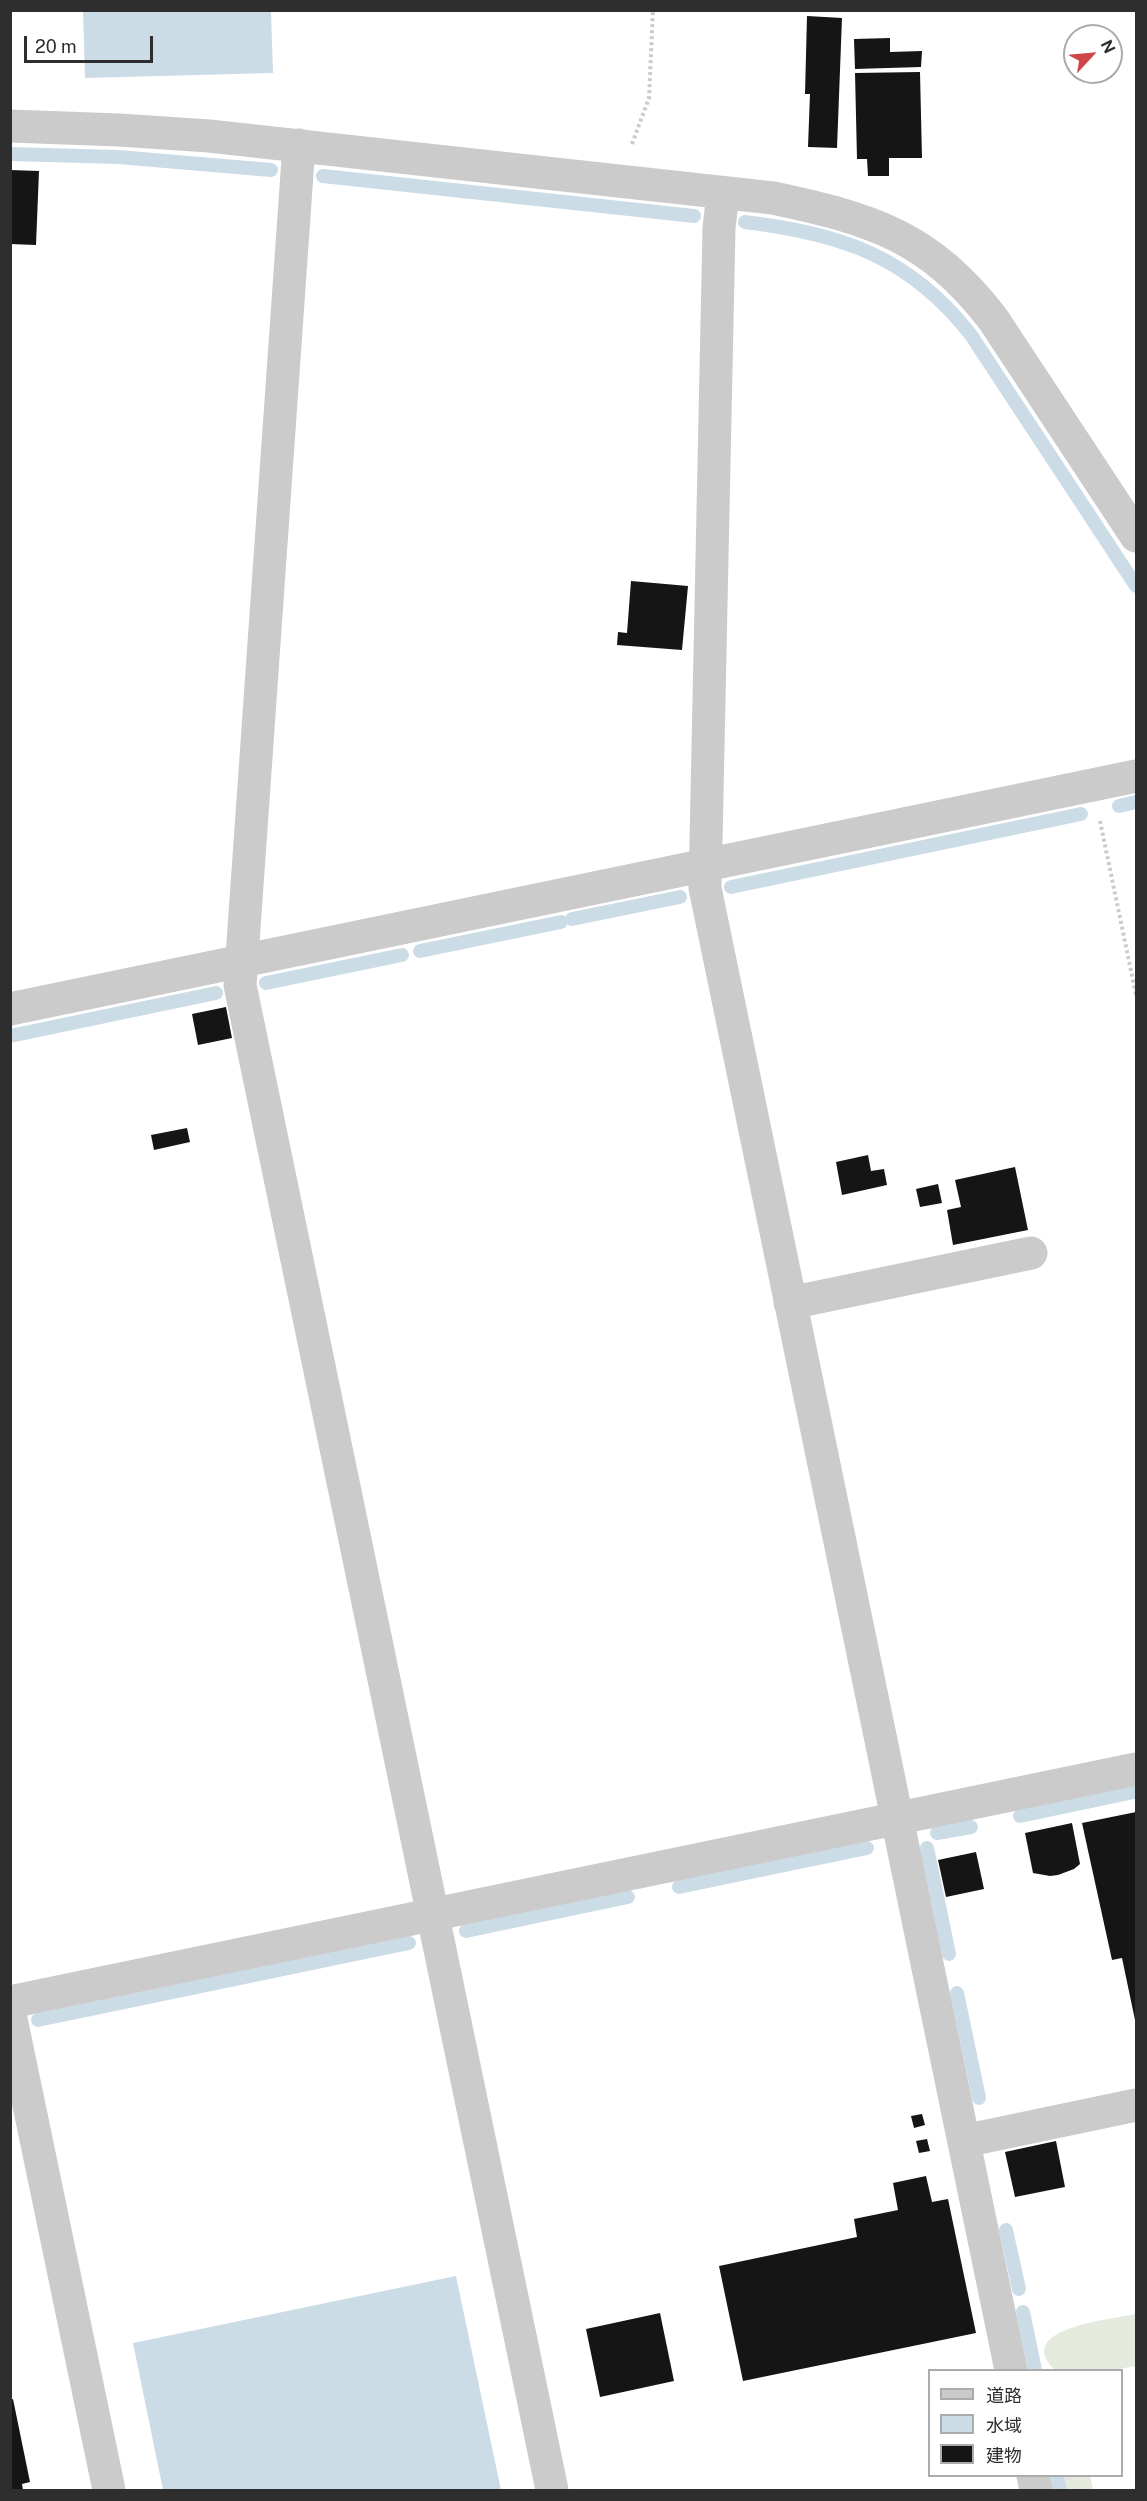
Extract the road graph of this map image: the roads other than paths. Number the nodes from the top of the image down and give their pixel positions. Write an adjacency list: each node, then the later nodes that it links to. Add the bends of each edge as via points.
1 (10, 126): 2 (street, via 119,130)
2 (299, 145): 3 (street); 7 (street)
3 (723, 192): 4 (street, via 826,209 877,225 942,263 970,289 993,319); 6 (street, via 719,228)
4 (1137, 536)
5 (1137, 776): 6 (street)
6 (705, 866): 7 (street); 10 (street, via 705,888)
7 (242, 961): 8 (street); 13 (street, via 240,985)
8 (10, 1010)
9 (1030, 1253): 10 (street)
10 (790, 1303): 12 (street)
11 (1137, 1769): 12 (street)
12 (897, 1819): 13 (street); 17 (street)
13 (433, 1914): 14 (street); 20 (street)
14 (10, 2002)
15 (10, 2014): 19 (street)
16 (1137, 2105): 17 (street)
17 (964, 2141): 18 (street)
18 (1011, 2369)
19 (109, 2490)
20 (552, 2490)

